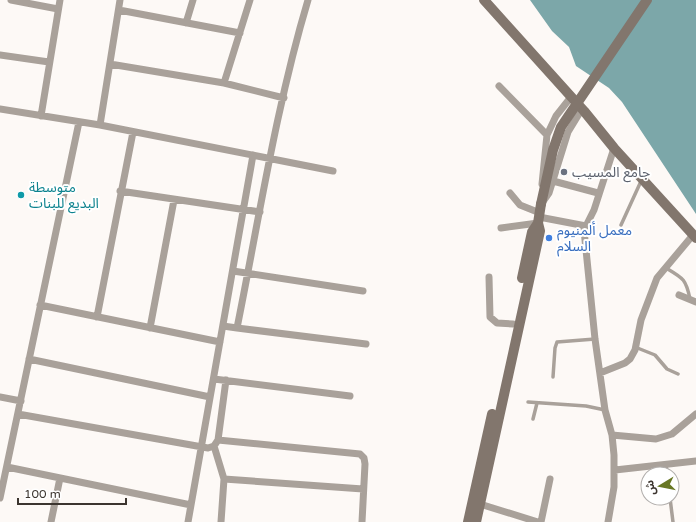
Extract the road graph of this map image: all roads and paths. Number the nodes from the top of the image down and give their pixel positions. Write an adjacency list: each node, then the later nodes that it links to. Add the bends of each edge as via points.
1 (11, 0): 9 (street)
2 (60, 0): 9 (street)
3 (120, 0): 10 (street)
4 (193, 0): 11 (street)
5 (250, 0): 12 (street)
6 (308, 0): 19 (street)
7 (484, 0): 18 (main road)
8 (647, 0): 39 (main road, bridge, via 562,127 553,150)
9 (58, 9): 14 (street)
10 (119, 10): 11 (street); 15 (street)
11 (186, 22): 12 (street)
12 (240, 33): 16 (street)
13 (0, 55): 14 (street)
14 (49, 62): 22 (street)
15 (110, 64): 16 (street); 24 (street)
16 (224, 83): 19 (street)
17 (499, 86): 26 (street)
18 (571, 97): 20 (main road); 26 (street, via 556,116)
19 (284, 98): 29 (street)
20 (582, 108): 27 (main road); 32 (street, via 568,132)
21 (0, 109): 22 (street)
22 (40, 116): 23 (street)
23 (79, 122): 24 (street); 51 (street)
24 (100, 125): 25 (street)
25 (133, 132): 28 (street); 33 (street)
26 (547, 135): 39 (street)
27 (614, 148): 31 (main road); 35 (street)
28 (253, 155): 29 (street); 37 (street)
29 (271, 158): 30 (street); 38 (street)
30 (333, 171)
31 (642, 178): 40 (lane); 43 (main road)
32 (553, 181): 35 (street); 39 (street)
33 (120, 191): 36 (street); 52 (street)
34 (510, 193): 39 (street, via 520,205)
35 (598, 193): 41 (street, via 594,210)
36 (174, 200): 37 (street); 55 (street)
37 (244, 210): 38 (street); 45 (street)
38 (260, 212): 46 (street)
39 (540, 214): 41 (street); 42 (street); 53 (main road, via 532,232); 90 (main road, via 540,231)
40 (622, 225)
41 (586, 226): 57 (street, via 584,230)
42 (501, 228)
43 (695, 237): 44 (street)
44 (666, 268): 50 (lane, via 684,278); 60 (street, via 657,278 648,299)
45 (233, 271): 46 (street); 54 (street)
46 (248, 273): 48 (street); 56 (street)
47 (489, 277): 53 (street, via 490,317 496,323)
48 (363, 291)
49 (679, 295): 50 (street)
50 (693, 301)
51 (40, 305): 52 (street); 61 (street)
52 (97, 317): 55 (street)
53 (513, 324): 97 (main road)
54 (223, 326): 56 (street); 58 (street)
55 (150, 328): 58 (street)
56 (237, 328): 59 (street)
57 (595, 339): 62 (street); 64 (lane, via 557,342)
58 (220, 342): 65 (street)
59 (366, 344)
60 (635, 347): 62 (street, via 630,359 625,363); 63 (lane, via 655,355 667,369)
61 (29, 359): 67 (street); 70 (street)
62 (600, 373): 73 (street)
63 (678, 374)
64 (553, 377)
65 (214, 379): 66 (street); 67 (street)
66 (226, 380): 68 (street); 78 (street)
67 (210, 396): 79 (street)
68 (350, 396)
69 (0, 397): 70 (street)
70 (21, 401): 74 (street)
71 (528, 402): 72 (lane)
72 (537, 403): 73 (lane, via 586,406); 76 (lane)
73 (605, 410): 77 (street)
74 (18, 414): 79 (street); 83 (street)
75 (696, 414): 77 (street, via 672,434 656,439)
76 (533, 419)
77 (612, 435): 84 (street)
78 (216, 443): 79 (street, via 208,448); 86 (street); 88 (street, via 360,454 365,464)
79 (201, 448): 91 (street)
80 (696, 460): 81 (street)
81 (666, 463): 82 (lane); 84 (street)
82 (666, 466)
83 (7, 467): 85 (street); 89 (street)
84 (615, 470): 100 (street)
85 (60, 478): 91 (street); 93 (street)
86 (224, 479): 88 (street); 95 (street)
87 (550, 479): 99 (street)
88 (362, 489): 96 (street)
89 (0, 498)
90 (480, 504): 98 (main road); 99 (street)
91 (191, 505): 94 (street)
92 (671, 506): 101 (lane)
93 (51, 522)
94 (188, 522)
95 (221, 522)
96 (362, 522)
97 (468, 522)
98 (476, 522)
99 (539, 522)
100 (608, 522)
101 (673, 522)

